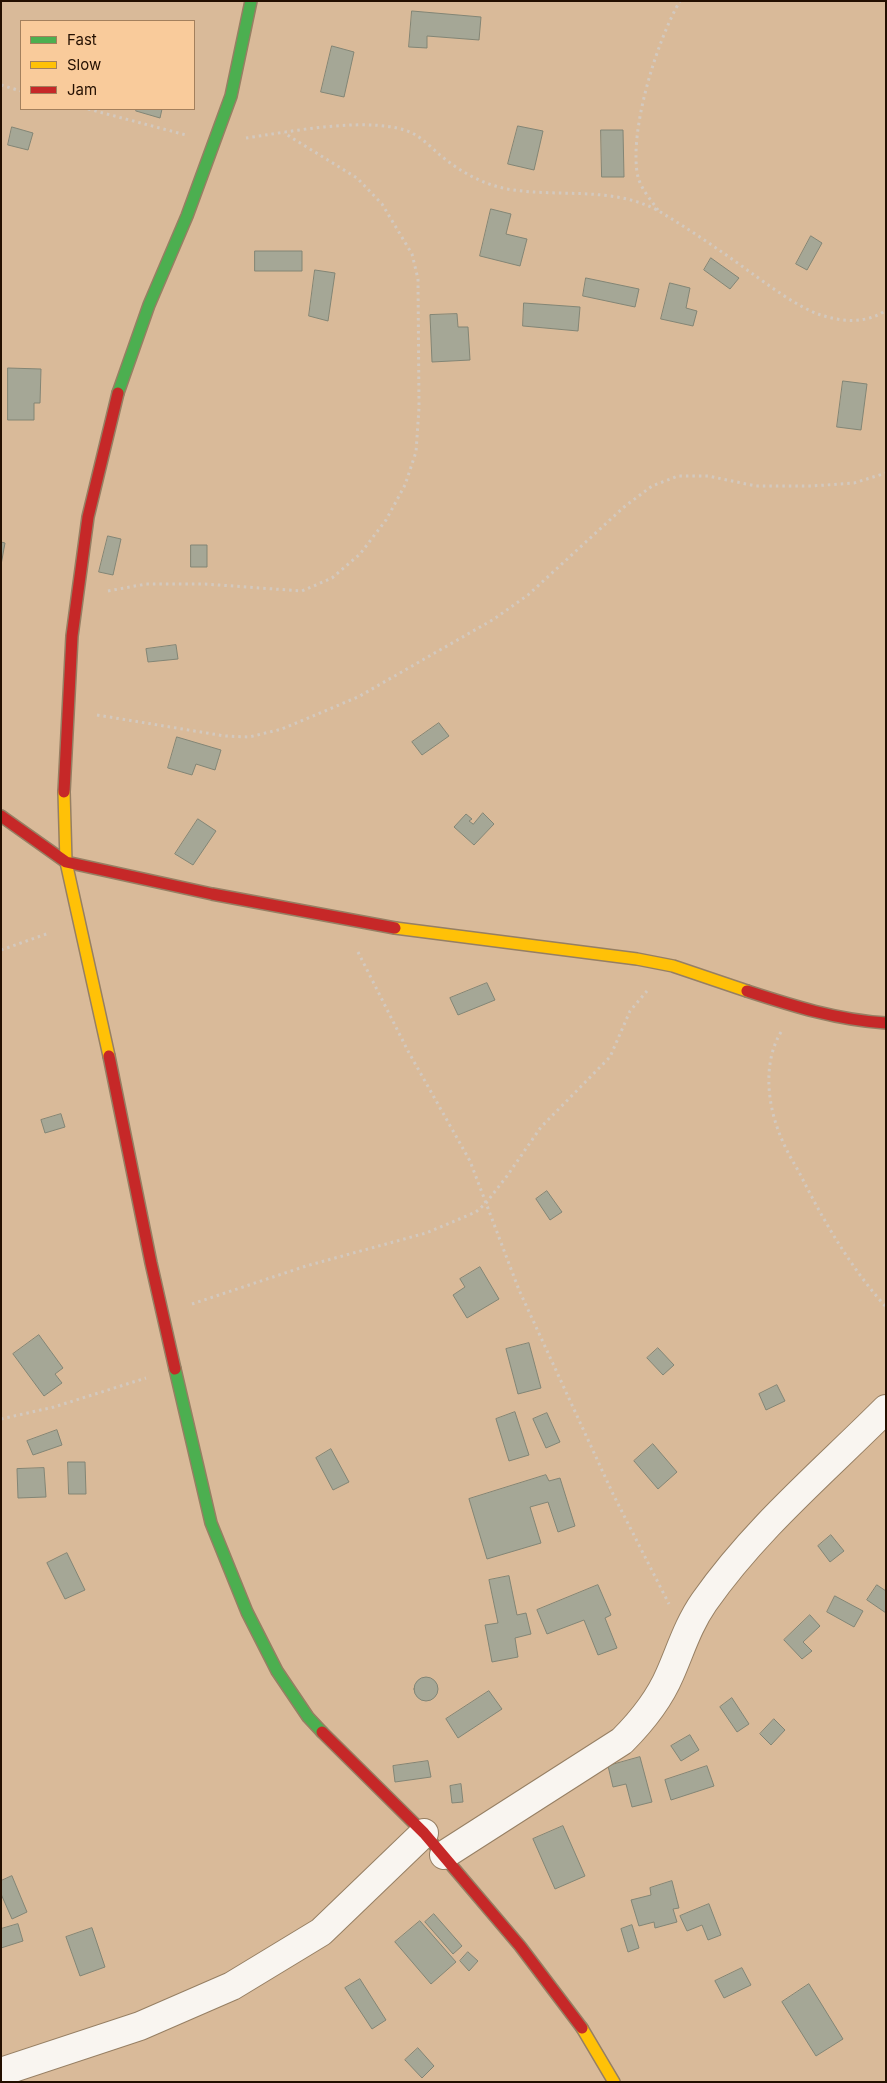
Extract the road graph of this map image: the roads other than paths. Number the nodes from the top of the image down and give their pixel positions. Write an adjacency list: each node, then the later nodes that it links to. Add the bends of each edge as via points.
1 (251, 1): 3 (street, via 231,96 216,142 149,305 115,403 88,517 72,636 64,780)
2 (1, 816): 3 (street)
3 (66, 862): 4 (street, via 212,894 418,932 567,949 673,966 852,1021); 6 (street, via 211,1523 277,1671 308,1717)
4 (886, 1023)
5 (886, 1409): 7 (street, via 799,1492 735,1561 703,1603 686,1633 659,1696 644,1719 622,1741)
6 (424, 1832): 7 (street); 8 (street, via 321,1932 232,1986 140,2026)
7 (444, 1855): 9 (street, via 520,1946 586,2035)
8 (1, 2072)
9 (614, 2082)

